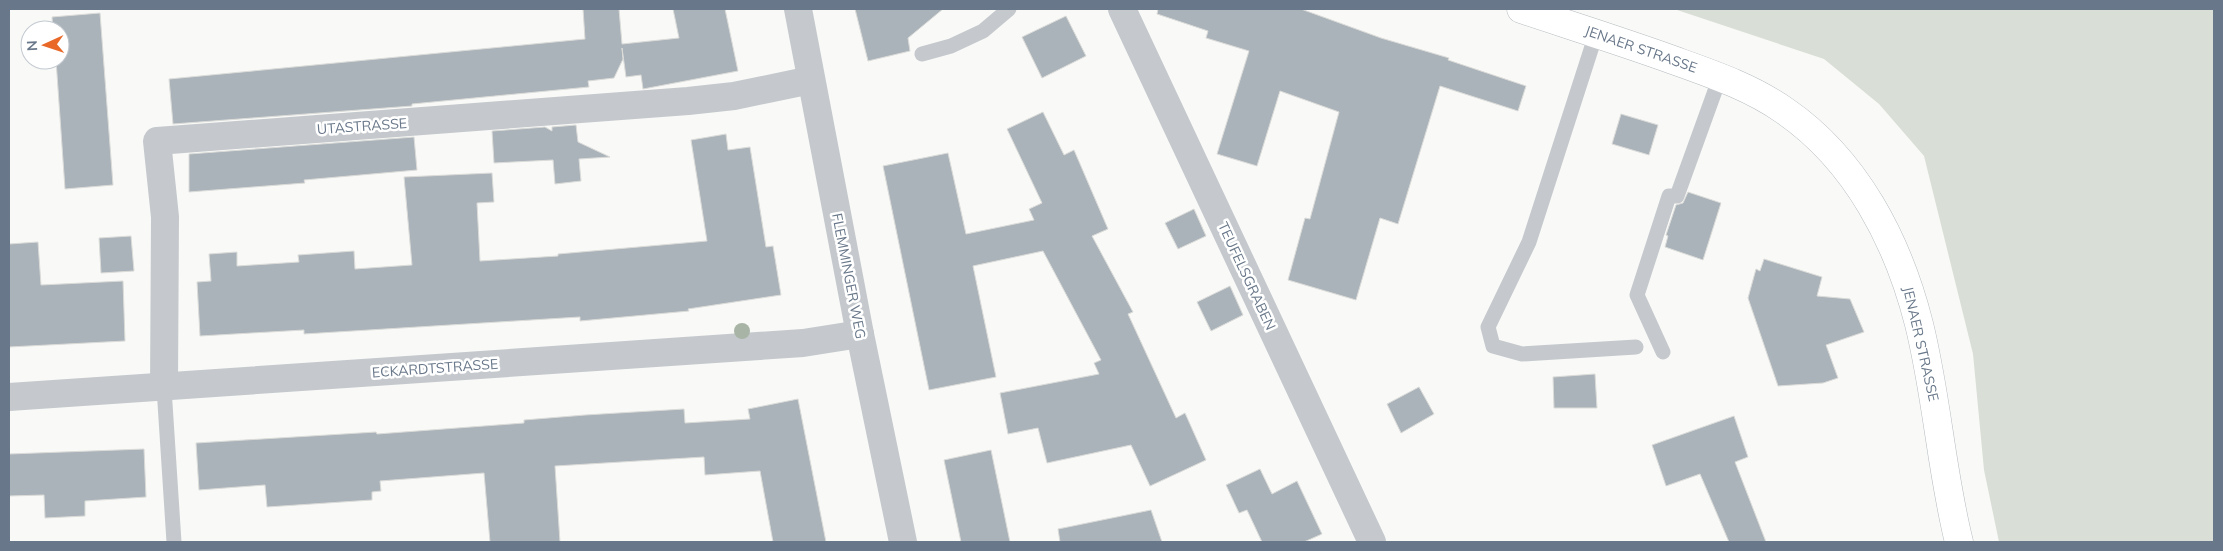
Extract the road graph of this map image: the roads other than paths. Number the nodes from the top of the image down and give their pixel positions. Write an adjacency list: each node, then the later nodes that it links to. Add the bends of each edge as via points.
1 (798, 9): 8 (street, FLEMMINGER WEG)
2 (1009, 9): 6 (lane, via 983,31 952,46)
3 (1122, 9): 16 (street, TEUFELSGRABEN)
4 (1520, 9): 5 (main road, JENAER STRASSE)
5 (1596, 34): 7 (main road, JENAER STRASSE); 10 (lane, via 1529,242 1488,327 1493,346 1522,354)
6 (922, 54)
7 (1720, 77): 11 (lane, via 1677,196 1669,196 1637,295); 17 (main road, JENAER STRASSE, via 1785,111 1822,140 1848,171 1881,224 1908,286 1918,323)
8 (812, 80): 9 (street, FLEMMINGER WEG); 12 (street, UTASTRASSE, via 734,96 688,101 157,141 164,218)
9 (860, 334): 12 (street, ECKARDTSTRASSE, via 820,342); 15 (street, FLEMMINGER WEG)
10 (1636, 347)
11 (1663, 352)
12 (164, 388): 13 (street, ECKARDTSTRASSE); 14 (lane)
13 (9, 397)
14 (174, 542)
15 (903, 542)
16 (1372, 542)
17 (1959, 542)

